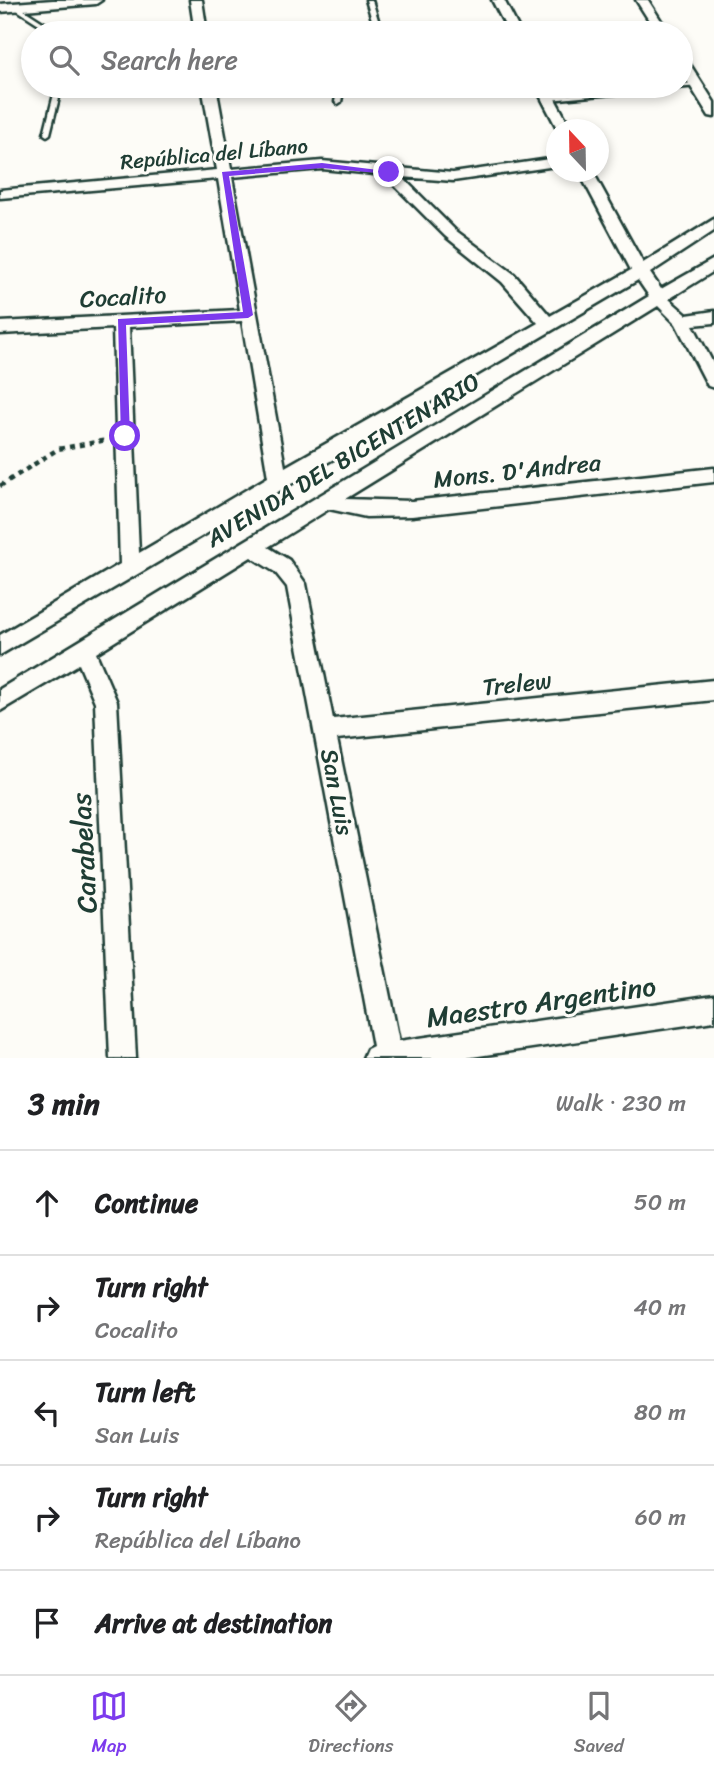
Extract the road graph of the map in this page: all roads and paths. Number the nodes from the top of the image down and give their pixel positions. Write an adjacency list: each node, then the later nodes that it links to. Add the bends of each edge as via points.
1 (96, 0): 6 (street)
2 (196, 0): 9 (street)
3 (369, 0): 10 (lane)
4 (498, 0): 11 (street)
5 (642, 0): 12 (street)
6 (16, 6): 7 (street); 8 (lane)
7 (0, 8)
8 (39, 21)
9 (199, 21)
10 (375, 21)
11 (509, 21)
12 (655, 21)
13 (693, 80): 15 (street)
14 (693, 85): 15 (lane)
15 (696, 85): 21 (street)
16 (56, 98): 23 (lane)
17 (211, 98): 26 (street)
18 (339, 98): 20 (lane)
19 (549, 98): 22 (street)
20 (338, 102)
21 (714, 113)
22 (560, 119)
23 (47, 134)
24 (546, 163): 25 (street, República del Líbano, via 453,177)
25 (389, 172): 26 (street, República del Líbano, via 322,165); 37 (street, via 442,226 508,278)
26 (225, 174): 28 (street, República del Líbano); 33 (street)
27 (591, 182): 31 (street)
28 (0, 194)
29 (714, 224): 31 (street, AVENIDA DEL BICENTENARIO)
30 (714, 264): 32 (street, AVENIDA DEL BICENTENARIO)
31 (640, 272): 32 (street); 37 (street, AVENIDA DEL BICENTENARIO)
32 (659, 298): 35 (street); 44 (street, AVENIDA DEL BICENTENARIO)
33 (248, 315): 36 (street, Cocalito); 42 (street)
34 (714, 317): 35 (street)
35 (683, 321): 39 (street)
36 (121, 322): 38 (street, Cocalito); 40 (street)
37 (549, 325): 42 (street, AVENIDA DEL BICENTENARIO)
38 (0, 328)
39 (714, 382)
40 (125, 436): 43 (path, via 58,449); 46 (street)
41 (714, 475): 44 (street, Mons. D'Andrea, via 441,504 378,508 341,507)
42 (278, 480): 46 (street, AVENIDA DEL BICENTENARIO)
43 (0, 486)
44 (326, 501): 45 (street, AVENIDA DEL BICENTENARIO)
45 (251, 547): 48 (street, AVENIDA DEL BICENTENARIO); 51 (street, San Luis, via 282,566 296,584)
46 (130, 569): 47 (street, AVENIDA DEL BICENTENARIO)
47 (0, 646)
48 (84, 649): 50 (street, AVENIDA DEL BICENTENARIO); 54 (street, Carabelas, via 106,702)
49 (714, 690): 51 (street, Trelew)
50 (0, 701)
51 (325, 730): 53 (street, San Luis)
52 (714, 1008): 53 (street, Maestro Argentino)
53 (385, 1057)
54 (123, 1058)

